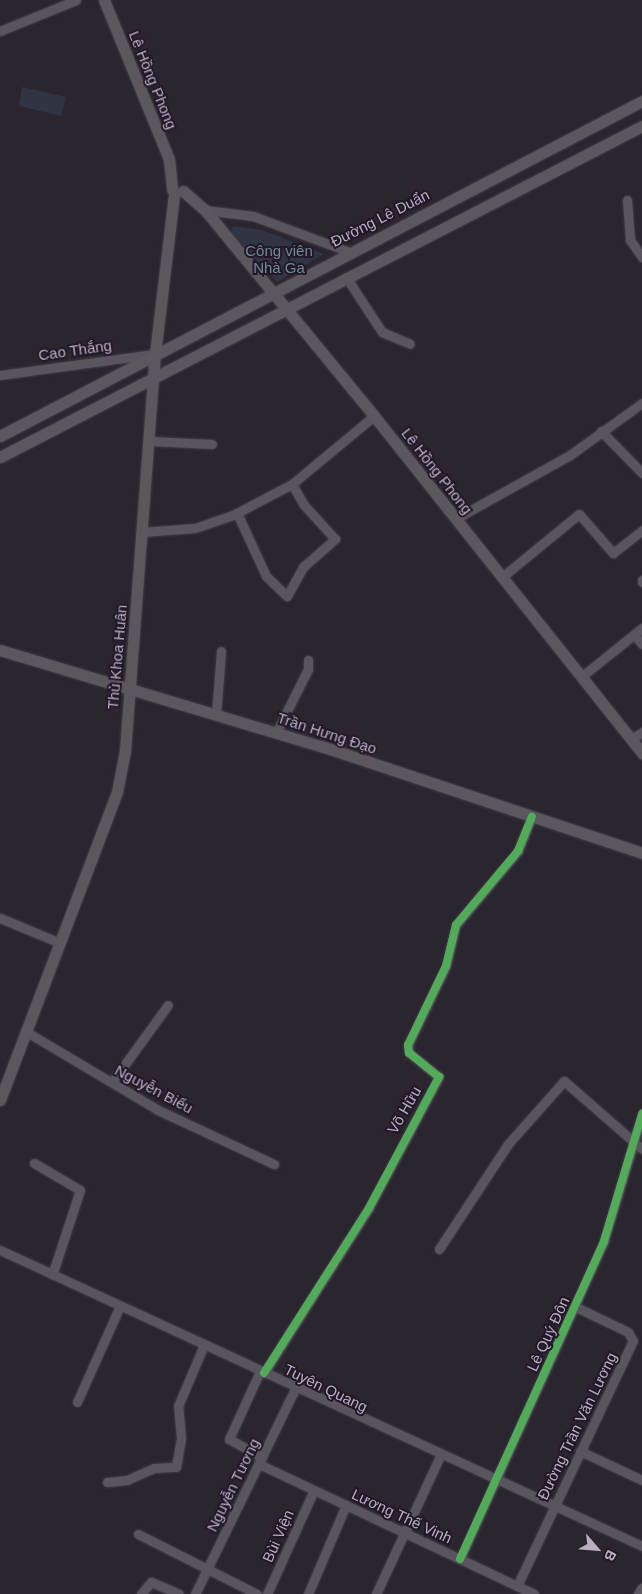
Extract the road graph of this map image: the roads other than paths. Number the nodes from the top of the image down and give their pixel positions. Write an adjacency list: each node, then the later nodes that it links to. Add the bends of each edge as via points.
1 (76, 0): 3 (street)
2 (104, 0): 6 (main road, Lê Hồng Phong, via 169,159)
3 (0, 32)
4 (642, 101): 9 (main road, Đường Lê Duẩn)
5 (642, 126): 11 (main road)
6 (177, 190): 8 (main road, Lê Hồng Phong); 15 (main road, Thủ Khoa Huân)
7 (627, 200): 10 (street, via 630,240)
8 (205, 210): 9 (street, via 253,216); 12 (main road, Lê Hồng Phong)
9 (347, 251): 12 (main road, Đường Lê Duẩn)
10 (642, 257)
11 (346, 277): 13 (main road); 14 (street, via 382,332)
12 (272, 292): 13 (main road, Lê Hồng Phong); 15 (main road, Đường Lê Duẩn)
13 (285, 308): 17 (main road); 19 (main road, Lê Hồng Phong)
14 (410, 344)
15 (155, 354): 16 (street, Cao Thắng); 17 (main road, Thủ Khoa Huân); 21 (main road, Đường Lê Duẩn)
16 (0, 374)
17 (153, 376): 22 (main road, Thủ Khoa Huân); 24 (main road)
18 (642, 403): 20 (street)
19 (374, 416): 26 (street); 28 (main road, Lê Hồng Phong)
20 (601, 431): 25 (street); 28 (street, via 570,455)
21 (0, 436)
22 (148, 441): 23 (street); 30 (main road, Thủ Khoa Huân)
23 (212, 444)
24 (0, 456)
25 (642, 474)
26 (292, 484): 27 (street); 27 (street, via 304,505 335,539 303,567 287,596 266,576)
27 (237, 513): 30 (street, via 195,528)
28 (456, 519): 31 (main road, Lê Hồng Phong)
29 (642, 530): 31 (street, via 613,553 579,514)
30 (142, 532): 39 (main road, Thủ Khoa Huân)
31 (502, 577): 38 (main road, Lê Hồng Phong)
32 (642, 628): 33 (street)
33 (634, 635): 34 (street); 38 (street)
34 (642, 644)
35 (0, 650): 39 (main road, Trần Hưng Đạo)
36 (221, 651): 40 (street)
37 (308, 660): 42 (street, via 308,669)
38 (581, 677): 43 (main road, Lê Hồng Phong)
39 (129, 689): 40 (main road, Trần Hưng Đạo); 48 (main road, Thủ Khoa Huân, via 117,792)
40 (216, 715): 42 (main road, Trần Hưng Đạo)
41 (642, 732): 43 (street)
42 (276, 733): 45 (main road, Trần Hưng Đạo)
43 (631, 739): 44 (main road, Lê Hồng Phong)
44 (642, 753)
45 (532, 817): 46 (main road, Trần Hưng Đạo); 63 (street, Võ Hữu, via 518,851 456,924 446,966 408,1044 408,1053 439,1076 369,1208)
46 (642, 853)
47 (0, 918): 48 (street)
48 (60, 944): 50 (main road, Thủ Khoa Huân)
49 (168, 1005): 51 (street)
50 (25, 1031): 51 (street, Nguyễn Biểu); 52 (main road, Thủ Khoa Huân)
51 (112, 1082): 56 (street, Nguyễn Biểu)
52 (0, 1100)
53 (642, 1114): 54 (street, Lê Quý Đôn)
54 (639, 1146): 57 (street, via 564,1081 508,1144); 61 (street, Lê Quý Đôn)
55 (34, 1163): 59 (street, via 80,1190)
56 (274, 1164)
57 (439, 1248)
58 (0, 1250): 59 (street, Tuyên Quang)
59 (52, 1275): 60 (street, Tuyên Quang)
60 (120, 1306): 62 (street, Tuyên Quang); 65 (street)
61 (576, 1307): 66 (street, Đường Trần Văn Lương, via 633,1337); 71 (street, Lê Quý Đôn)
62 (204, 1346): 63 (street, Tuyên Quang); 70 (street, via 178,1406 181,1438 176,1467 154,1468 133,1478)
63 (262, 1372): 64 (street, Tuyên Quang); 68 (street, Lương Thế Vinh, via 229,1439)
64 (295, 1389): 67 (street, Tuyên Quang); 68 (street, Nguyễn Tương)
65 (77, 1402)
66 (580, 1452): 69 (street); 74 (street, Đường Trần Văn Lương)
67 (440, 1456): 71 (street, Tuyên Quang); 75 (street)
68 (260, 1460): 72 (street, Lương Thế Vinh); 79 (street, Nguyễn Tương)
69 (642, 1480)
70 (107, 1482)
71 (495, 1482): 74 (street, Tuyên Quang); 78 (street, Lê Quý Đôn)
72 (314, 1490): 73 (street, Lương Thế Vinh); 86 (street, Bùi Viện)
73 (346, 1505): 75 (street, Lương Thế Vinh); 87 (street)
74 (552, 1508): 77 (street, Tuyên Quang); 80 (street, Đường Trần Văn Lương)
75 (405, 1533): 78 (street, Lương Thế Vinh); 88 (street)
76 (138, 1534): 79 (street)
77 (642, 1546)
78 (460, 1559): 80 (street, Lương Thế Vinh)
79 (207, 1570): 84 (street, Nguyễn Tương); 85 (street)
80 (517, 1586): 89 (street, Lương Thế Vinh)
81 (642, 1589): 90 (main road)
82 (141, 1594): 83 (street, via 151,1582)
83 (179, 1594)
84 (194, 1594)
85 (258, 1594)
86 (267, 1594)
87 (308, 1594)
88 (376, 1594)
89 (534, 1594)
90 (639, 1594)

